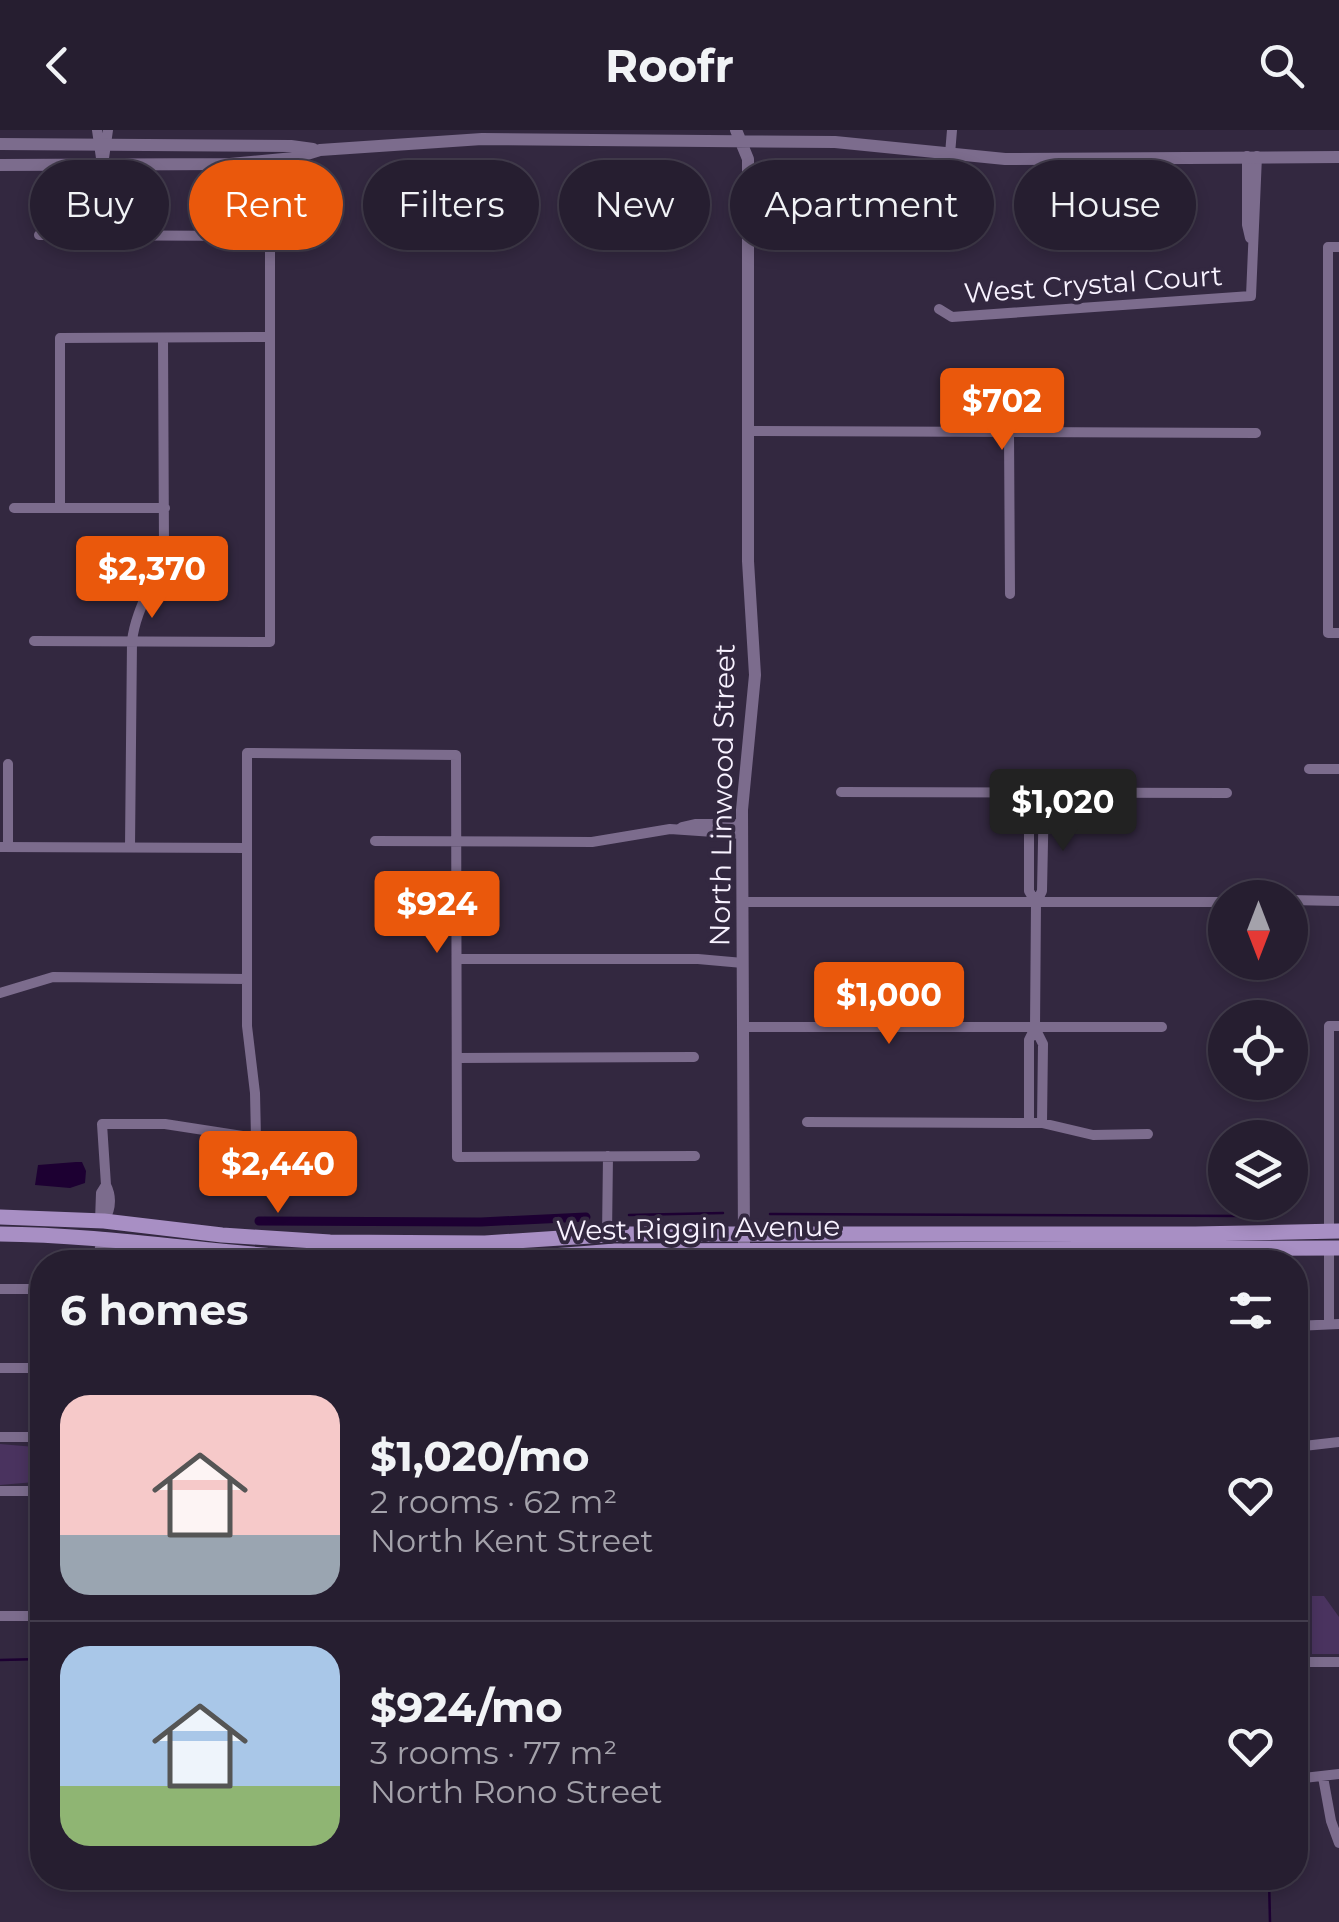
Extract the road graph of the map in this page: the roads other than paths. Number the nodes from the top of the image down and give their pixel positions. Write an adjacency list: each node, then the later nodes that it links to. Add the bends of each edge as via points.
1 (97, 130): 6 (street)
2 (108, 130): 6 (street)
3 (952, 130): 8 (street)
4 (742, 134): 7 (street); 8 (street); 12 (street, North Linwood Street)
5 (0, 144): 6 (street)
6 (102, 145): 7 (street); 11 (street)
7 (320, 150): 16 (street, via 294,158)
8 (951, 156): 9 (street); 13 (street)
9 (1252, 156): 10 (street); 20 (street, West Crystal Court, via 1251,296 952,317)
10 (1339, 157)
11 (102, 160)
12 (748, 160)
13 (951, 160)
14 (0, 165): 15 (street)
15 (30, 165)
16 (169, 165)
17 (169, 235): 22 (street, via 270,236)
18 (1339, 247): 23 (street, via 1328,247)
19 (747, 250): 24 (street, North Linwood Street)
20 (939, 309)
21 (163, 338): 22 (street); 29 (street, via 60,338); 30 (street)
22 (270, 338): 34 (street, via 270,642)
23 (1333, 378): 27 (street)
24 (747, 431): 25 (street); 42 (street, North Linwood Street, via 755,674)
25 (1009, 433): 26 (street); 31 (street)
26 (1256, 433)
27 (1334, 505): 32 (street, via 1328,633)
28 (14, 508): 29 (street)
29 (60, 508): 30 (street)
30 (165, 508): 34 (street, via 161,562)
31 (1010, 594)
32 (1339, 633)
33 (34, 641): 34 (street)
34 (132, 641): 46 (street)
35 (8, 764): 45 (street)
36 (1309, 769): 37 (street)
37 (1339, 769)
38 (841, 792): 39 (street)
39 (1029, 793): 40 (street); 52 (street, via 1030,892)
40 (1044, 793): 41 (street); 52 (street, via 1042,891)
41 (1226, 793)
42 (743, 829): 44 (street, via 694,824 602,841); 50 (street, North Linwood Street)
43 (375, 841): 44 (street)
44 (456, 841): 47 (street, via 456,755 247,753); 53 (street)
45 (4, 847): 46 (street)
46 (130, 848): 47 (street)
47 (247, 848): 55 (street)
48 (1308, 900): 49 (street)
49 (1339, 901)
50 (743, 902): 52 (street); 54 (street, North Linwood Street)
51 (1208, 902): 52 (street)
52 (1036, 903): 60 (street)
53 (457, 959): 54 (street); 62 (street)
54 (743, 963): 58 (street, North Linwood Street)
55 (247, 979): 56 (street, via 52,978); 71 (street, via 256,1138 165,1124 102,1124 110,1193 110,1212)
56 (0, 993)
57 (1334, 1026): 67 (street)
58 (743, 1027): 60 (street); 77 (street, North Linwood Street)
59 (1162, 1027): 60 (street)
60 (1035, 1028): 64 (street); 65 (street, via 1043,1044)
61 (694, 1057): 62 (street)
62 (457, 1058): 68 (street, via 457,1157)
63 (807, 1122): 64 (street)
64 (1029, 1123): 65 (street)
65 (1042, 1123): 66 (street, via 1093,1135)
66 (1148, 1134)
67 (1334, 1150): 76 (street)
68 (608, 1156): 69 (street); 74 (street)
69 (695, 1156)
70 (0, 1217): 71 (main road, West Riggin Avenue)
71 (102, 1221): 72 (main road, via 91,1228 15,1226); 73 (main road, West Riggin Avenue)
72 (0, 1232): 75 (main road, West Riggin Avenue)
73 (222, 1235): 74 (main road, West Riggin Avenue, via 485,1243); 75 (main road)
74 (607, 1235): 77 (main road, West Riggin Avenue)
75 (107, 1238): 78 (street); 79 (street); 80 (main road, West Riggin Avenue)
76 (1335, 1240): 77 (main road, West Riggin Avenue, via 1195,1234); 77 (main road, West Riggin Avenue, via 1209,1249); 84 (street)
77 (744, 1242): 81 (main road, West Riggin Avenue)
78 (102, 1250)
79 (108, 1250)
80 (201, 1250)
81 (629, 1250)
82 (0, 1289): 83 (street)
83 (30, 1291)
84 (1334, 1324): 85 (street)
85 (1308, 1325)
86 (0, 1368): 87 (street)
87 (30, 1368)
88 (0, 1438): 89 (street)
89 (30, 1438)
90 (1339, 1442): 91 (street)
91 (1308, 1445)
92 (0, 1491): 93 (street)
93 (30, 1491)
94 (0, 1616): 95 (street)
95 (30, 1616)
96 (1308, 1662): 97 (street)
97 (1339, 1662)
98 (1339, 1774): 99 (street)
99 (1323, 1777): 100 (street); 101 (street)
100 (1308, 1779)
101 (1339, 1843)

